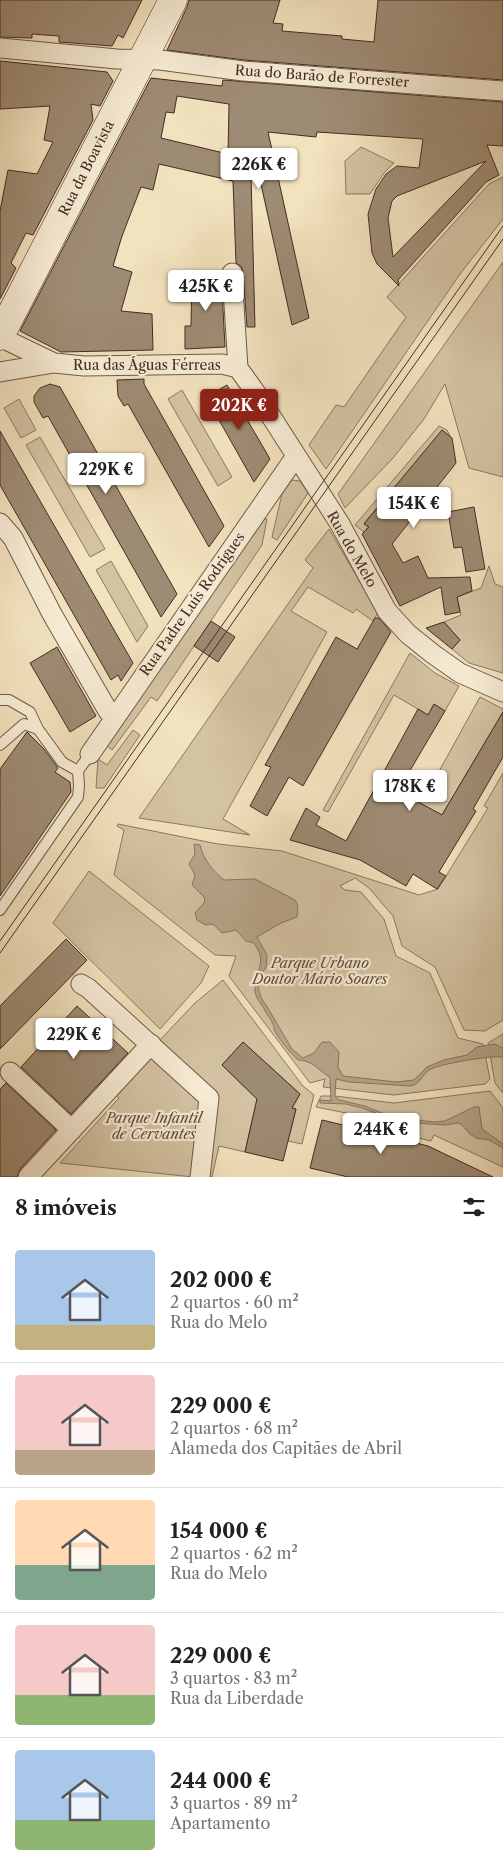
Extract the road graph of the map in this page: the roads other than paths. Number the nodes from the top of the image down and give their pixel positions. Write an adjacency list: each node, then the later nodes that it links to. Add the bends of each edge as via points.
1 (173, 0): 3 (main road, Rua da Boavista)
2 (0, 48): 3 (street, Rua do Barão de Forrester)
3 (142, 60): 4 (street, Rua do Barão de Forrester); 6 (main road, Rua da Boavista)
4 (503, 91)
5 (232, 273): 8 (street)
6 (0, 337): 7 (street, Rua das Águas Férreas)
7 (54, 363): 8 (street, Rua das Águas Férreas, via 84,366 222,364); 9 (street, Rua das Águas Férreas)
8 (238, 368): 10 (street, Rua do Melo)
9 (0, 372)
10 (296, 456): 12 (street, Rua do Melo, via 340,524 392,617 408,634 460,673); 17 (street, Rua Padre Luís Rodrigues)
11 (0, 523): 14 (street, via 13,538)
12 (503, 692)
13 (0, 700): 15 (lane, via 8,700 30,712)
14 (108, 711)
15 (38, 729): 16 (lane, via 24,724); 18 (lane, via 62,762)
16 (0, 745)
17 (90, 754): 18 (lane)
18 (78, 771): 19 (lane, via 78,797)
19 (0, 910)
20 (81, 984): 21 (street)
21 (151, 1044): 23 (street); 25 (street, via 209,1098)
22 (10, 1072): 23 (street)
23 (72, 1130): 24 (street)
24 (28, 1177)
25 (200, 1177)

